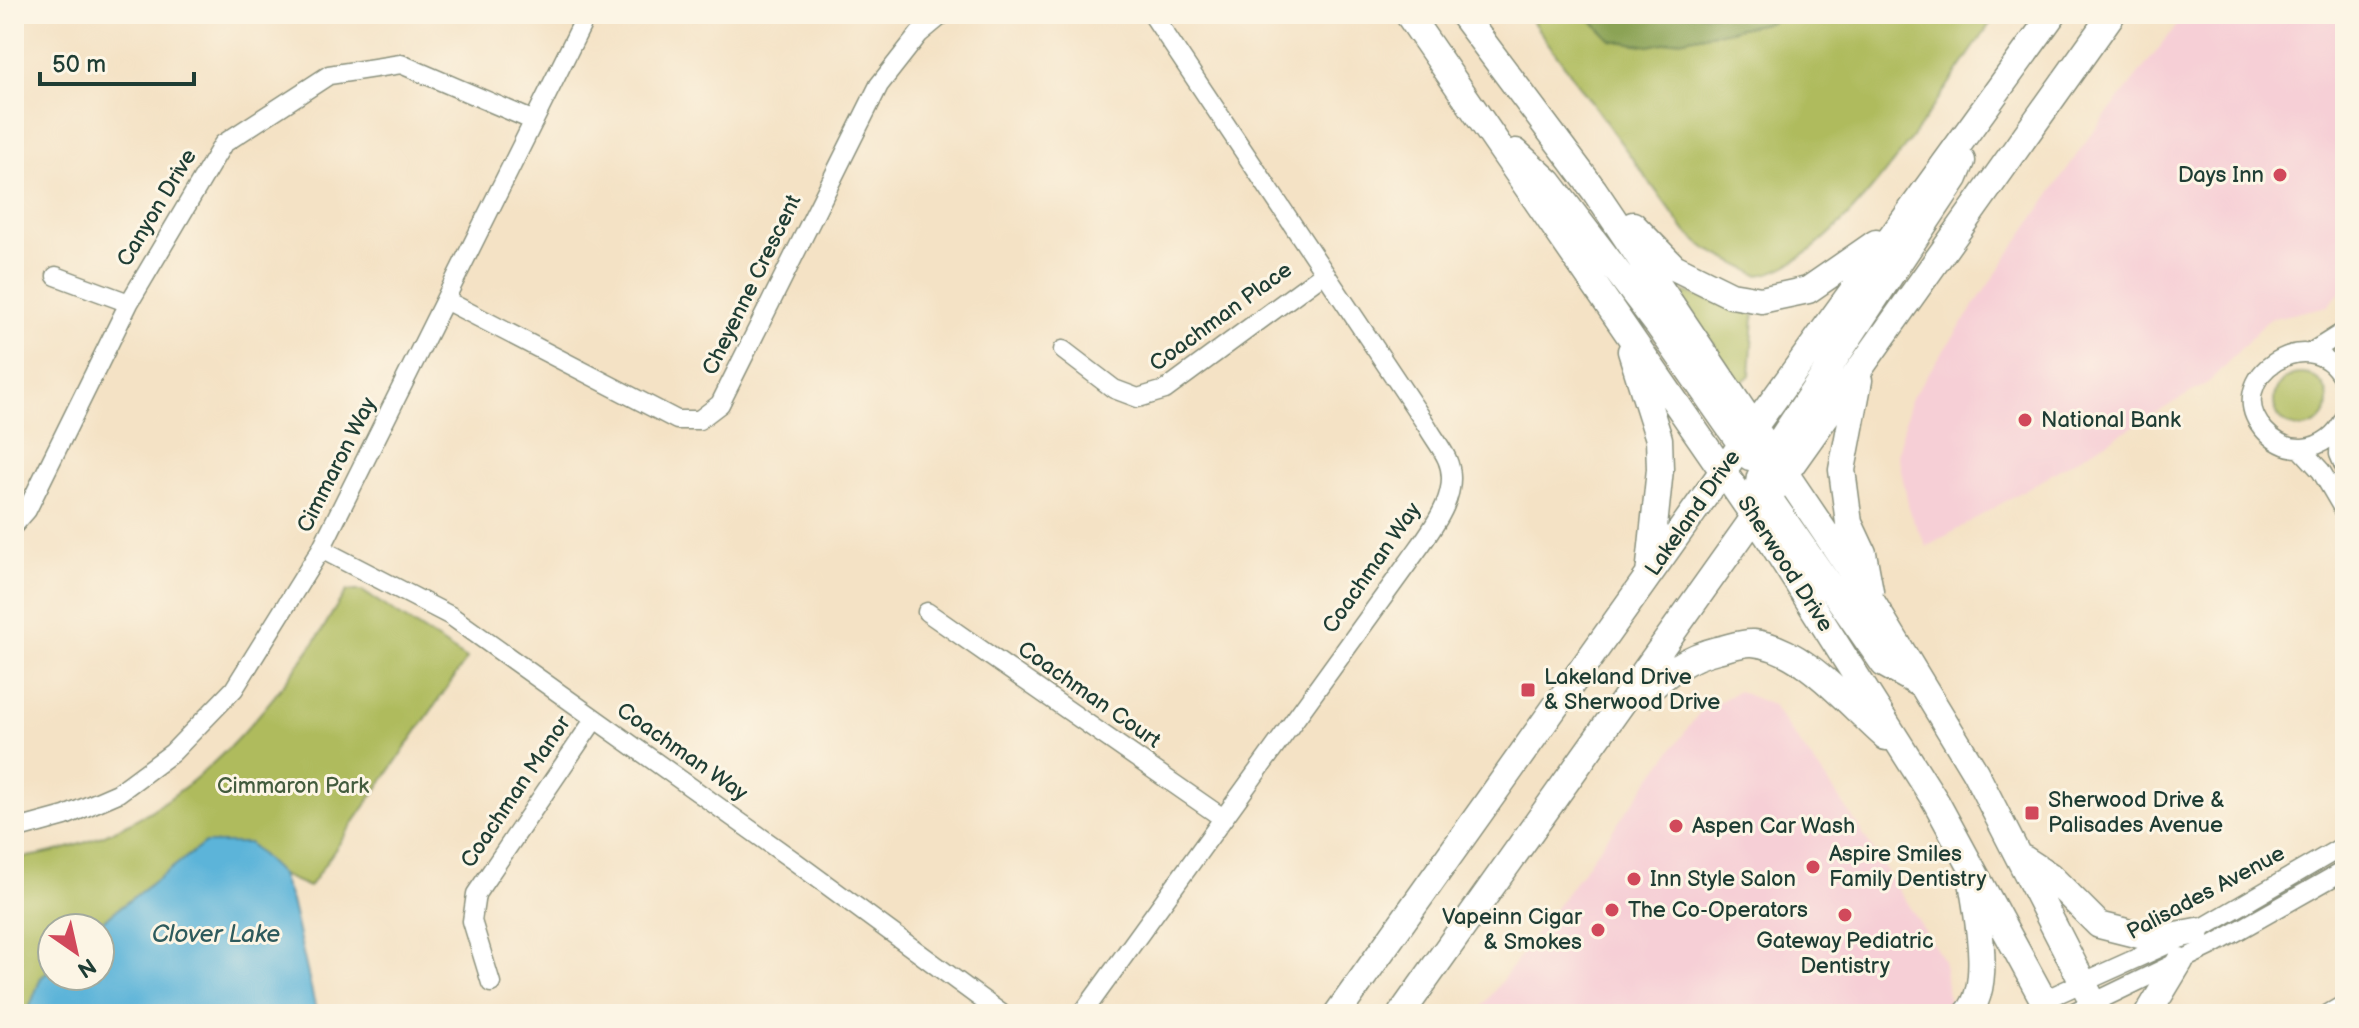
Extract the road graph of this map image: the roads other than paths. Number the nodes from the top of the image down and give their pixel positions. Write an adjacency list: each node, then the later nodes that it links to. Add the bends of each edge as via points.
1 (587, 14): 10 (street, Cimmaron Way)
2 (943, 14): 15 (street, Cheyenne Crescent, via 919,34 879,85 720,404 699,420 677,420)
3 (1152, 14): 13 (street, Coachman Way)
4 (1408, 14): 9 (main road, Sherwood Drive)
5 (1462, 14): 11 (main road, Sherwood Drive)
6 (2053, 14): 8 (main road, Lakeland Drive)
7 (2112, 14): 21 (main road)
8 (1983, 108): 12 (main road, Lakeland Drive); 28 (main road, via 1955,178)
9 (1481, 119): 17 (main road, Sherwood Drive); 24 (main road, via 1549,182)
10 (534, 121): 15 (street, Cimmaron Way); 16 (street, Canyon Drive, via 401,64 329,75 223,144)
11 (1594, 190): 12 (main road, via 1674,267 1723,292 1761,300 1794,295 1835,275); 24 (main road, Sherwood Drive)
12 (1918, 200): 24 (main road, Lakeland Drive)
13 (1324, 273): 19 (street, Coachman Place, via 1165,390 1138,398 1114,389); 39 (street, Coachman Way, via 1448,459 1450,495 1408,563)
14 (56, 276): 16 (street, Canyon Drive)
15 (447, 301): 31 (street, Cimmaron Way)
16 (129, 303): 30 (street, Canyon Drive, via 27,510)
17 (1623, 325): 27 (main road, Sherwood Drive); 32 (main road, via 1659,439)
18 (2345, 331): 20 (street)
19 (1063, 350)
20 (2310, 353): 22 (street, via 2336,368); 25 (street, via 2270,363 2261,373 2253,401 2262,429 2272,439)
21 (1863, 365): 28 (main road); 33 (main road, via 1842,470 1849,523 1863,553)
22 (2345, 380)
23 (2343, 422): 25 (street, via 2330,438); 26 (street, via 2339,454)
24 (1747, 436): 27 (main road, Lakeland Drive); 28 (main road, Sherwood Drive)
25 (2300, 448): 29 (street)
26 (2345, 468)
27 (1723, 471): 28 (main road, Sherwood Drive); 32 (main road, Lakeland Drive)
28 (1767, 482): 33 (main road, Sherwood Drive); 35 (main road, via 1884,664); 37 (main road); 38 (main road, Sherwood Drive)
29 (2345, 512)
30 (14, 525)
31 (321, 549): 36 (street, Coachman Way, via 451,616); 40 (street, Cimmaron Way, via 234,689 172,753 118,793)
32 (1649, 576): 52 (main road, Lakeland Drive)
33 (1872, 602): 35 (main road, Sherwood Drive)
34 (927, 612): 39 (street, Coachman Court)
35 (1923, 686): 42 (main road, Sherwood Drive)
36 (594, 720): 47 (street, Coachman Manor, via 476,894 472,921); 50 (street, Coachman Way)
37 (1590, 750): 38 (main road, via 1667,672 1707,653 1751,642 1774,648 1817,672); 53 (main road)
38 (1907, 755): 43 (main road, Sherwood Drive)
39 (1223, 818): 51 (street, Coachman Way)
40 (14, 830)
41 (2345, 845): 45 (street, Palisades Avenue)
42 (2020, 856): 45 (main road, via 2050,876 2099,925 2155,939); 48 (main road, Sherwood Drive)
43 (1969, 861): 49 (main road, Sherwood Drive); 54 (main road, via 1982,942 1975,1006)
44 (2345, 870): 46 (street, Palisades Avenue)
45 (2197, 931): 48 (street, Palisades Avenue)
46 (2180, 961): 48 (street, Palisades Avenue); 55 (main road)
47 (491, 983)
48 (2086, 1003): 49 (street, Palisades Avenue)
49 (2047, 1007)
50 (1002, 1014)
51 (1082, 1014)
52 (1337, 1014)
53 (1401, 1014)
54 (1967, 1014)
55 (2148, 1014)

